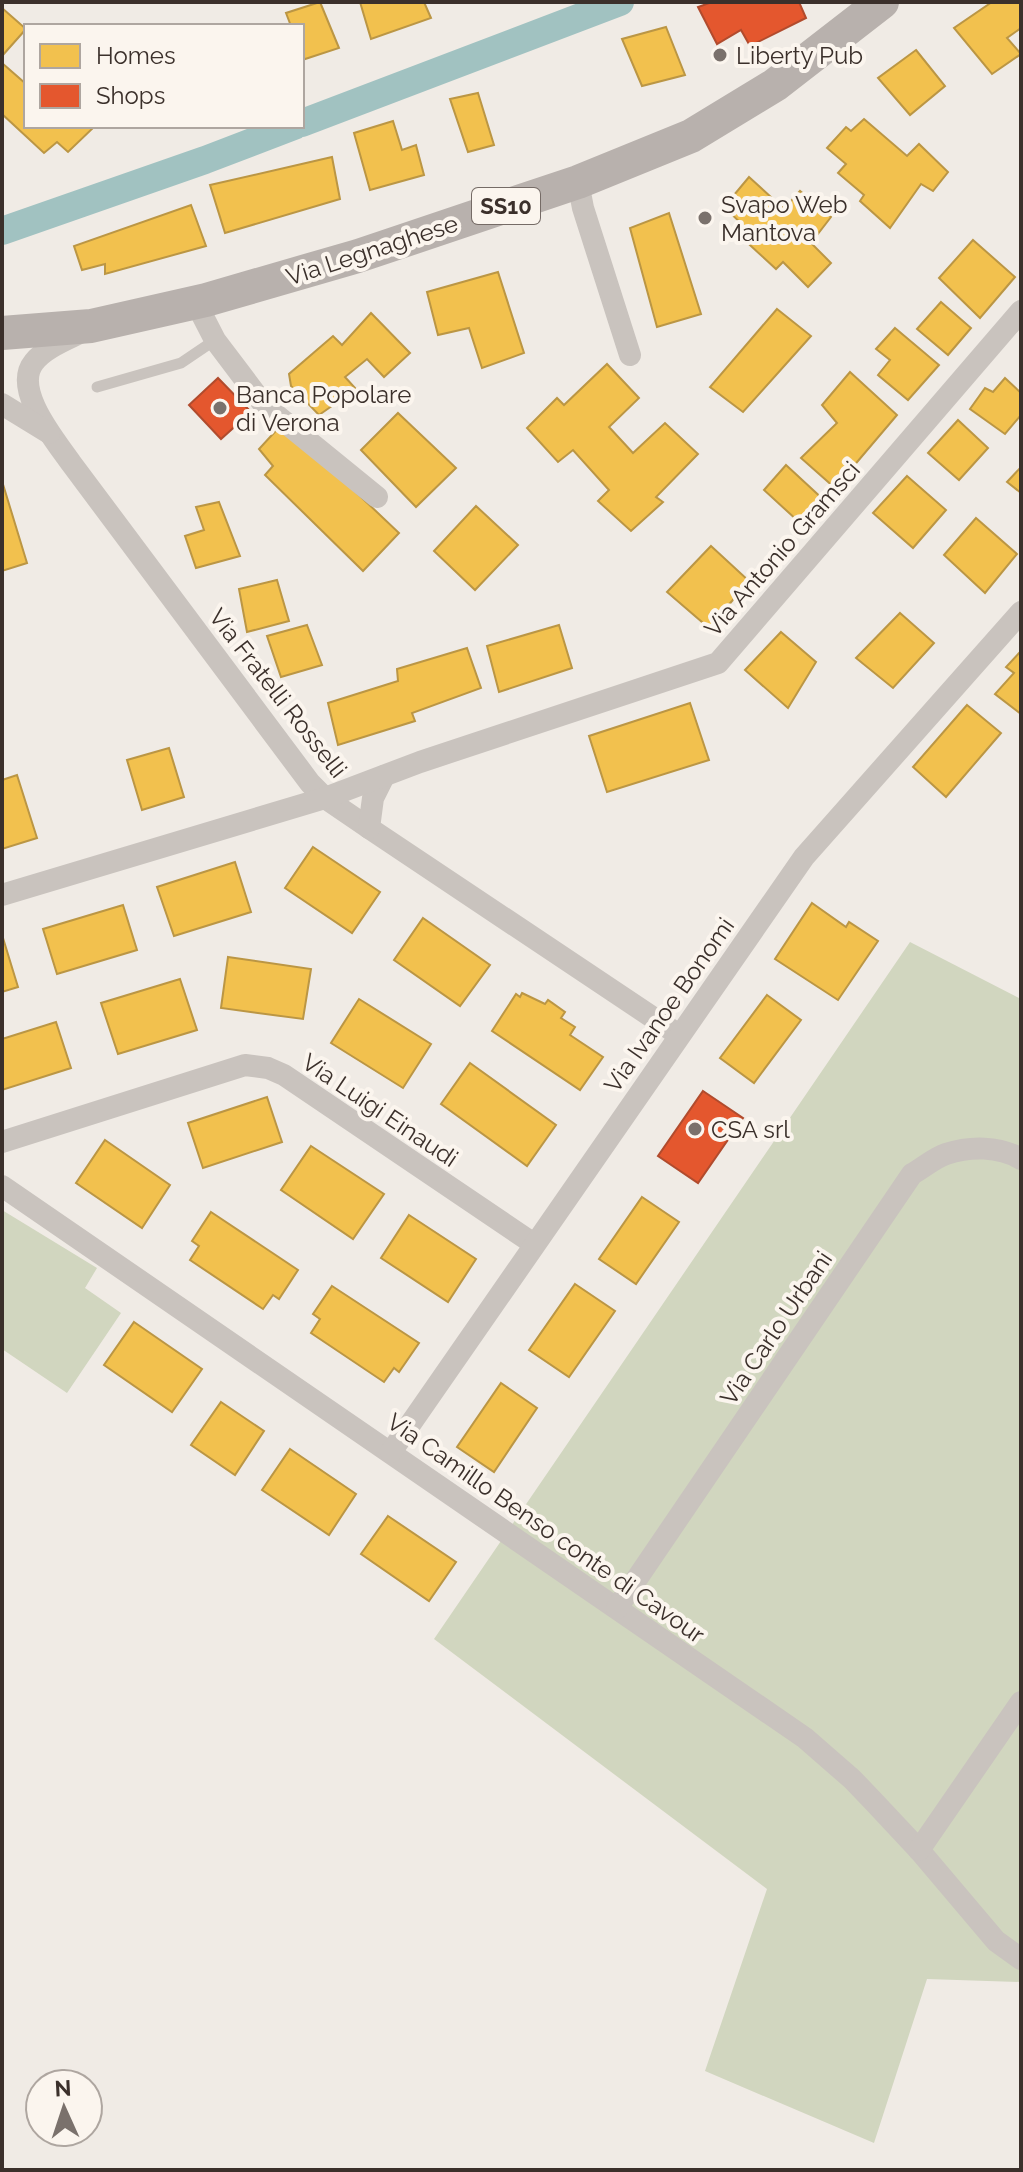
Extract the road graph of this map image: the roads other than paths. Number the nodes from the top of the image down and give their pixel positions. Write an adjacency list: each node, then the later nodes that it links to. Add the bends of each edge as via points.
1 (882, 2): 2 (main road, Via Legnaghese / SS10, via 775,85 691,136)
2 (578, 182): 3 (main road, Via Legnaghese / SS10, via 331,265); 8 (street)
3 (196, 303): 5 (main road, Via Legnaghese / SS10); 7 (street)
4 (1021, 311): 14 (street, Via Antonio Gramsci, via 718,663)
5 (91, 326): 6 (main road, Via Legnaghese / SS10); 11 (street, Via Fratelli Rosselli, via 46,351 28,371 29,394)
6 (2, 333)
7 (215, 340): 9 (lane, via 181,363); 12 (street, via 264,405)
8 (630, 355)
9 (97, 387)
10 (2, 404): 11 (street, Via Fratelli Rosselli)
11 (50, 433): 15 (street, Via Fratelli Rosselli)
12 (377, 497)
13 (1021, 612): 18 (street, Via Ivanoe Bonomi, via 804,857)
14 (384, 776): 15 (street, Via Antonio Gramsci); 16 (street, via 373,798)
15 (325, 798): 16 (street, Via Fratelli Rosselli); 17 (street, Via Antonio Gramsci)
16 (369, 828): 18 (street, Via Fratelli Rosselli)
17 (2, 895)
18 (679, 1035): 22 (street, Via Ivanoe Bonomi)
19 (2, 1142): 22 (street, Via Luigi Einaudi, via 245,1065 268,1068)
20 (1021, 1159): 24 (street, Via Carlo Urbani, via 982,1148 945,1154 912,1174)
21 (2, 1186): 23 (street, Via Camillo Benso conte di Cavour)
22 (534, 1244): 23 (street, Via Ivanoe Bonomi)
23 (391, 1452): 24 (street, Via Camillo Benso conte di Cavour)
24 (617, 1608): 26 (street, Via Camillo Benso conte di Cavour, via 805,1738)
25 (1021, 1702): 26 (street)
26 (919, 1850): 27 (street, Via Camillo Benso conte di Cavour, via 996,1941)
27 (1021, 1959)

